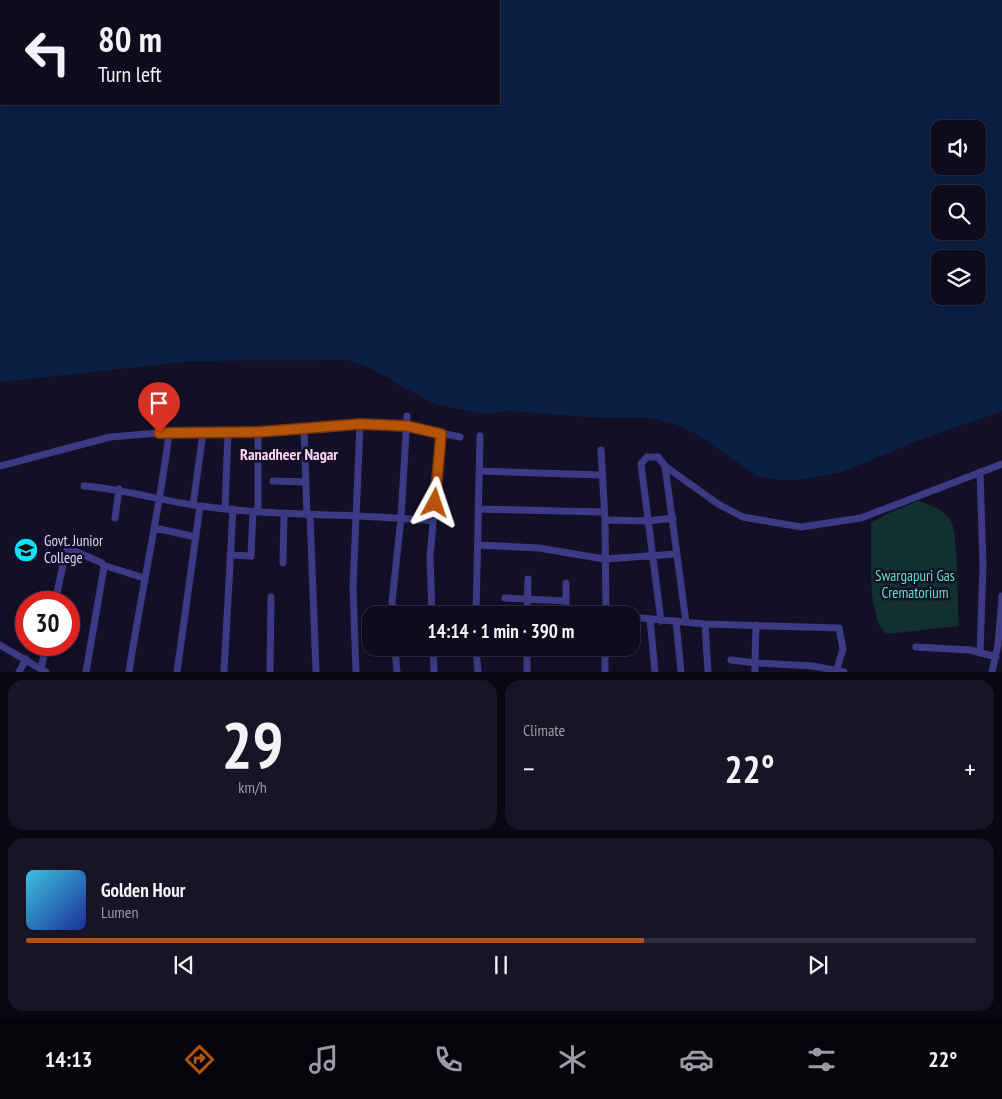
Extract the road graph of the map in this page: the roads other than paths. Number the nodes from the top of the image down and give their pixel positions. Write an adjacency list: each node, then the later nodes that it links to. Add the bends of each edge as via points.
1 (407, 416): 3 (street)
2 (360, 424): 3 (street); 4 (street); 31 (street)
3 (407, 426): 9 (street); 33 (street)
4 (304, 429): 5 (street); 20 (street)
5 (258, 432): 7 (street); 27 (street)
6 (203, 433): 7 (street); 8 (street); 24 (street)
7 (228, 433): 25 (street)
8 (169, 434): 14 (street, via 110,436); 23 (street)
9 (441, 434): 11 (street); 36 (street)
10 (480, 436): 16 (street)
11 (460, 437)
12 (601, 450): 18 (street)
13 (1002, 464): 17 (street)
14 (0, 466)
15 (666, 466): 17 (street, via 718,504 743,517 801,527 861,518); 34 (street); 37 (street, via 658,457 647,458 641,464)
16 (479, 471): 18 (street); 26 (street)
17 (980, 472): 72 (street, via 983,565)
18 (602, 475): 28 (street)
19 (273, 481): 20 (street)
20 (306, 482): 30 (street)
21 (84, 486): 22 (street)
22 (119, 489): 23 (street); 32 (street)
23 (161, 498): 24 (street); 38 (street)
24 (197, 505): 25 (street); 39 (street)
25 (229, 509): 27 (street); 42 (street)
26 (478, 509): 28 (street); 40 (street)
27 (255, 511): 29 (street); 42 (street, via 251,556)
28 (604, 512): 35 (street)
29 (284, 513): 30 (street); 45 (street)
30 (308, 515): 31 (street); 91 (street)
31 (355, 516): 33 (street); 92 (street)
32 (115, 518)
33 (401, 518): 36 (street); 56 (street)
34 (673, 518): 37 (street); 41 (street)
35 (605, 520): 37 (street); 44 (street)
36 (433, 521): 57 (street)
37 (648, 521): 43 (street)
38 (155, 528): 39 (street); 47 (street)
39 (196, 538): 88 (street)
40 (478, 545): 44 (street, via 539,548); 58 (street)
41 (677, 554): 43 (street); 66 (street)
42 (230, 555): 89 (street)
43 (653, 557): 44 (street); 64 (street)
44 (604, 559): 61 (street)
45 (283, 563)
46 (103, 565): 47 (street); 50 (street, via 70,549 66,551); 86 (street)
47 (144, 578): 87 (street)
48 (528, 579): 54 (street)
49 (566, 583): 55 (street)
50 (57, 591)
51 (1002, 596): 70 (street)
52 (271, 597): 90 (street)
53 (505, 598): 54 (street)
54 (526, 600): 55 (street); 59 (street)
55 (566, 600): 60 (street)
56 (392, 606)
57 (432, 606)
58 (476, 606)
59 (526, 606)
60 (566, 606)
61 (606, 606)
62 (640, 618): 63 (street)
63 (650, 620): 64 (street); 98 (street)
64 (661, 620): 65 (street)
65 (676, 621): 66 (street); 99 (street)
66 (686, 622): 67 (street)
67 (705, 624): 68 (street); 100 (street)
68 (756, 625): 82 (street); 84 (street, via 839,628 843,649)
69 (0, 645): 80 (street)
70 (1000, 645): 79 (street)
71 (916, 647): 72 (street)
72 (980, 652): 79 (street)
73 (45, 656): 83 (street)
74 (395, 656): 93 (street)
75 (433, 656): 94 (street)
76 (477, 656): 95 (street)
77 (527, 656): 96 (street)
78 (605, 656): 97 (street)
79 (996, 657): 102 (street)
80 (26, 659): 83 (street); 85 (street)
81 (732, 660): 82 (street)
82 (755, 663): 84 (street, via 813,666); 101 (street)
83 (43, 670)
84 (839, 671)
85 (19, 672)
86 (86, 672)
87 (129, 672)
88 (177, 672)
89 (224, 672)
90 (270, 672)
91 (316, 672)
92 (356, 672)
93 (396, 672)
94 (434, 672)
95 (478, 672)
96 (527, 672)
97 (605, 672)
98 (655, 672)
99 (681, 672)
100 (708, 672)
101 (756, 672)
102 (992, 672)

